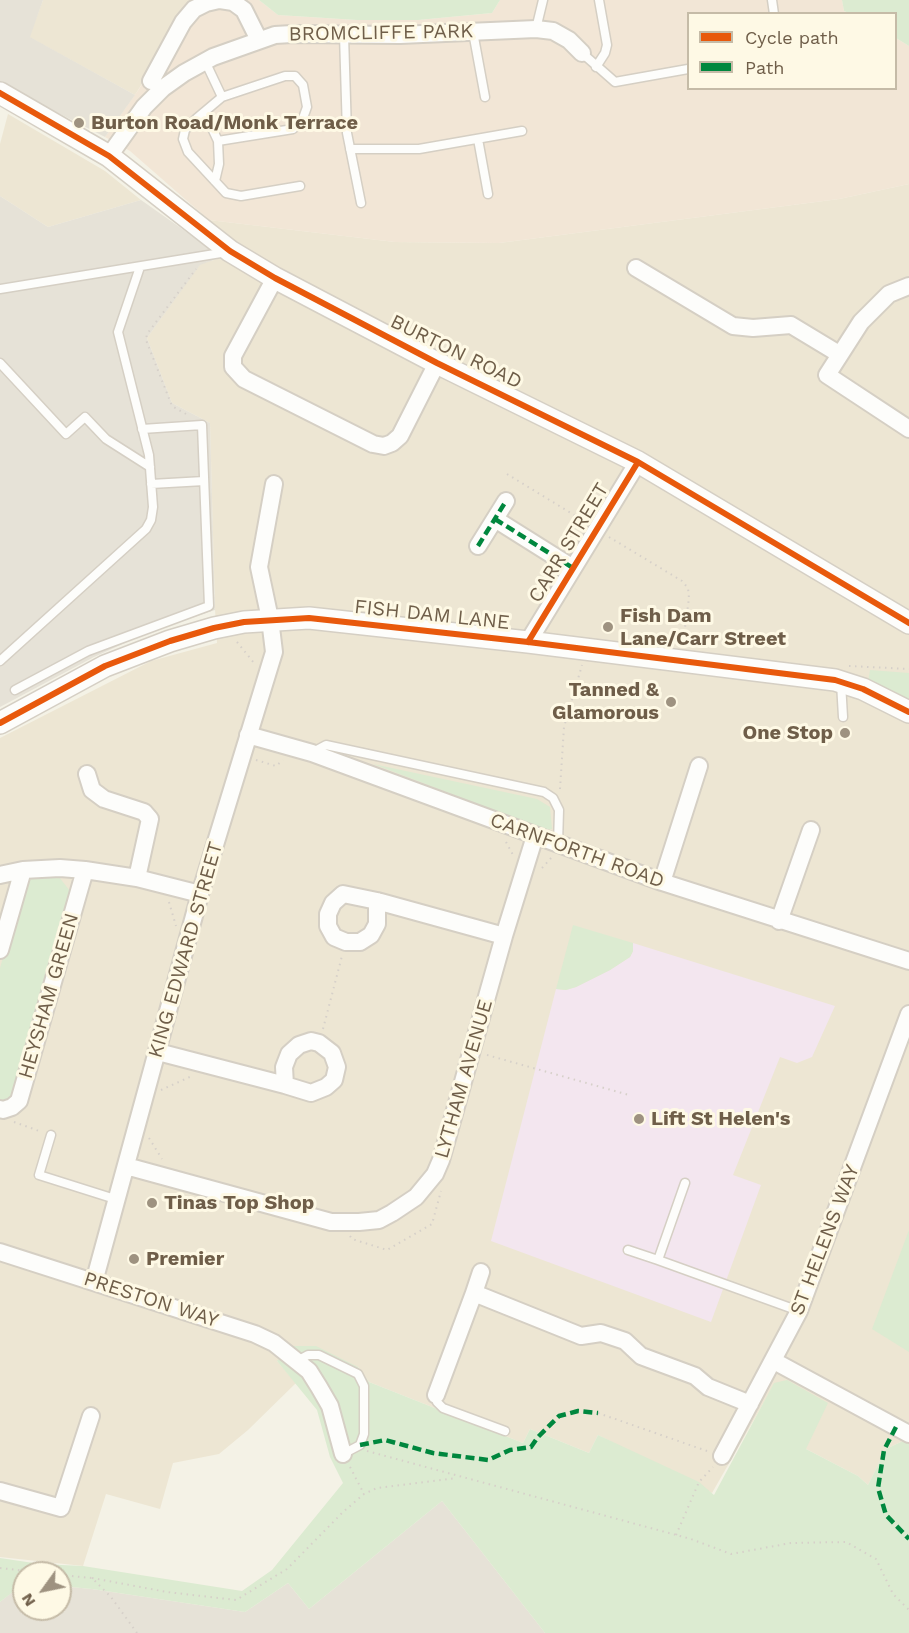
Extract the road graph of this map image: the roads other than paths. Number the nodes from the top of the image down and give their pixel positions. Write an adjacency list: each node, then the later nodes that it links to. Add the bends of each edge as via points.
1 (220, 0): 7 (street, via 233,2 244,10); 12 (street, via 194,9)
2 (543, 0): 4 (lane)
3 (599, 0): 10 (lane, via 607,45)
4 (536, 30): 5 (street, BROMCLIFFE PARK); 8 (street, BROMCLIFFE PARK, via 554,31)
5 (473, 32): 6 (street, BROMCLIFFE PARK); 14 (lane)
6 (344, 35): 7 (street, BROMCLIFFE PARK, via 292,34); 20 (lane)
7 (259, 40): 9 (street, BROMCLIFFE PARK)
8 (582, 53): 10 (lane)
9 (205, 61): 13 (lane); 21 (street, BROMCLIFFE PARK, via 163,88 144,107)
10 (596, 67): 11 (lane, via 615,82)
11 (687, 69)
12 (151, 81)
13 (222, 97): 16 (lane); 19 (lane, via 295,76 303,85 307,107 302,121 293,129)
14 (485, 97)
15 (2, 99): 21 (street, BURTON ROAD)
16 (202, 114): 19 (lane); 22 (lane, via 185,130 183,139 188,152)
17 (522, 131): 18 (lane)
18 (478, 139): 20 (lane, via 419,149); 24 (lane)
19 (218, 141): 22 (lane)
20 (350, 149): 25 (lane)
21 (109, 156): 26 (street, BURTON ROAD)
22 (215, 181): 23 (lane, via 226,193 241,196)
23 (300, 186)
24 (488, 194)
25 (361, 203)
26 (230, 251): 27 (lane); 29 (street, BURTON ROAD)
27 (140, 267): 31 (lane); 35 (lane, via 118,332)
28 (636, 268): 32 (street, via 733,326 791,325)
29 (275, 278): 34 (street, BURTON ROAD); 34 (street, via 233,356 233,367 244,379 384,446 400,436)
30 (909, 286): 32 (street, via 889,294 861,322)
31 (0, 289)
32 (839, 354): 36 (street, via 827,375)
33 (0, 363): 38 (lane, via 66,434 85,417 106,439)
34 (437, 363): 37 (street, BURTON ROAD)
35 (142, 429): 38 (lane); 39 (lane, via 202,425)
36 (909, 429)
37 (638, 462): 45 (street, CARR STREET); 47 (street, BURTON ROAD)
38 (150, 467): 40 (lane)
39 (204, 481): 40 (lane); 51 (lane, via 209,606 88,651)
40 (151, 484): 49 (lane, via 153,507 146,529)
41 (274, 484): 46 (street, KING EDWARD STREET, via 258,567)
42 (506, 501): 43 (street)
43 (495, 519): 44 (street); 45 (street)
44 (478, 546)
45 (573, 568): 48 (street, CARR STREET)
46 (270, 619): 48 (street, FISH DAM LANE, via 320,619); 54 (street, FISH DAM LANE, via 223,626 170,641 105,666); 55 (street, KING EDWARD STREET, via 274,652)
47 (909, 623)
48 (528, 642): 50 (street, FISH DAM LANE)
49 (0, 662)
50 (838, 681): 52 (street, FISH DAM LANE); 53 (lane)
51 (15, 690)
52 (909, 712)
53 (843, 717)
54 (0, 723)
55 (248, 735): 56 (street, CARNFORTH ROAD); 67 (street, KING EDWARD STREET)
56 (305, 751): 60 (street, CARNFORTH ROAD); 61 (lane, via 326,745 544,792 553,798 559,810)
57 (699, 765): 66 (street)
58 (87, 774): 65 (street, via 92,790 104,799 144,812 150,819)
59 (811, 830): 70 (street)
60 (536, 836): 61 (street, CARNFORTH ROAD); 71 (street, LYTHAM AVENUE)
61 (558, 844): 66 (street, CARNFORTH ROAD)
62 (23, 870): 63 (street); 64 (street); 69 (street)
63 (85, 870): 65 (street); 77 (street, HEYSHAM GREEN, via 19,1101)
64 (0, 875)
65 (137, 878): 67 (street)
66 (662, 882): 70 (street, CARNFORTH ROAD)
67 (200, 894): 75 (street, KING EDWARD STREET)
68 (377, 901): 68 (street, via 342,894 327,914 334,937 360,942 371,935 377,924); 71 (street)
69 (6, 911): 72 (street)
70 (779, 921): 73 (street, CARNFORTH ROAD)
71 (504, 936): 79 (street, LYTHAM AVENUE, via 441,1160 416,1197 392,1214 379,1220 331,1222)
72 (0, 950)
73 (909, 961)
74 (909, 1014): 88 (street, ST HELENS WAY)
75 (158, 1052): 76 (street); 79 (street, KING EDWARD STREET)
76 (285, 1085): 76 (street, via 310,1093 326,1088 334,1080 337,1066 332,1053 311,1041 299,1045 289,1054 284,1067)
77 (6, 1108)
78 (51, 1135): 81 (lane, via 39,1175)
79 (126, 1166): 81 (street, KING EDWARD STREET)
80 (685, 1183): 84 (lane)
81 (115, 1199): 86 (street, KING EDWARD STREET)
82 (628, 1250): 84 (lane)
83 (0, 1252): 86 (street, PRESTON WAY)
84 (658, 1260): 88 (lane)
85 (481, 1272): 87 (street)
86 (93, 1282): 89 (street, PRESTON WAY, via 255,1334)
87 (474, 1293): 91 (street); 92 (street, via 581,1336 601,1333 625,1341 641,1356 695,1376 708,1387)
88 (799, 1311): 90 (street, ST HELENS WAY)
89 (297, 1360): 96 (street, PRESTON WAY, via 309,1371 330,1406); 96 (lane, via 320,1355 358,1374 364,1386 364,1434 360,1445)
90 (774, 1361): 92 (street, ST HELENS WAY); 95 (street)
91 (436, 1395): 94 (lane, via 443,1408)
92 (750, 1404): 97 (street, ST HELENS WAY)
93 (91, 1416): 98 (street, via 61,1508)
94 (505, 1431)
95 (909, 1434)
96 (343, 1454)
97 (722, 1456)
98 (0, 1491)

